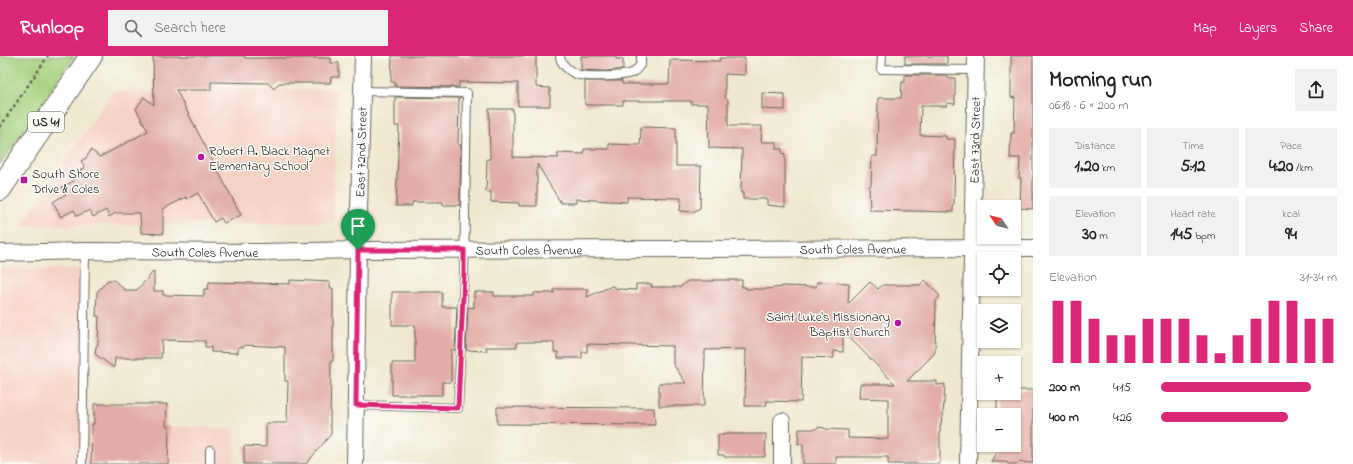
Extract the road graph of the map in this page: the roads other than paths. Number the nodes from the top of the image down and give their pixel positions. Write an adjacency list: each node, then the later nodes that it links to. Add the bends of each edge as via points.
1 (91, 56): 8 (main road, US 41)
2 (363, 56): 7 (street, East 72nd Street)
3 (560, 56): 4 (lane, via 565,66 577,74 609,76 633,73 641,64)
4 (641, 56)
5 (882, 56): 6 (lane, via 882,68)
6 (976, 63): 9 (street, East 73rd Street)
7 (362, 91): 12 (street, East 72nd Street); 13 (lane, via 467,93)
8 (0, 189)
9 (972, 248): 10 (street, South Coles Avenue); 13 (street, South Coles Avenue); 22 (street, East 73rd Street)
10 (1033, 248)
11 (85, 250): 12 (street, South Coles Avenue); 14 (street, South Coles Avenue); 18 (lane)
12 (358, 250): 13 (street, South Coles Avenue); 15 (street, East 72nd Street)
13 (464, 250): 15 (lane, via 458,408)
14 (0, 253)
15 (356, 405): 20 (street, East 72nd Street)
16 (782, 421): 21 (street)
17 (210, 450): 19 (lane)
18 (82, 464)
19 (210, 464)
20 (355, 464)
21 (782, 464)
22 (968, 464)

